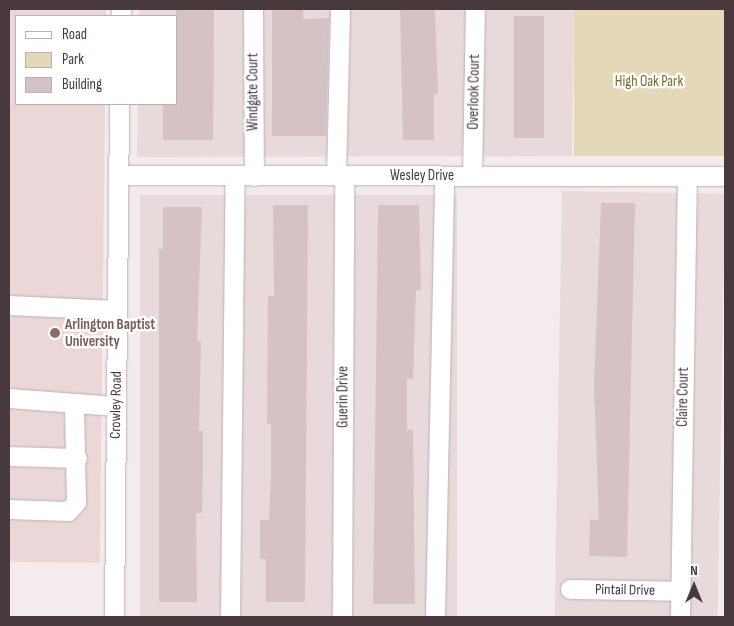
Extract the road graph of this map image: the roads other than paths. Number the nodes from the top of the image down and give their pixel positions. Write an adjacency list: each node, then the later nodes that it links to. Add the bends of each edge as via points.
1 (253, 9): 7 (street, Windgate Court)
2 (340, 9): 8 (street, Guerin Drive)
3 (475, 9): 10 (street, Overlook Court)
4 (120, 105): 5 (street, Crowley Road)
5 (118, 175): 6 (street, Wesley Drive); 14 (street, Crowley Road)
6 (235, 176): 7 (street, Wesley Drive); 24 (street)
7 (254, 176): 8 (street, Wesley Drive)
8 (340, 176): 9 (street, Wesley Drive); 25 (street, Guerin Drive)
9 (444, 176): 10 (street, Wesley Drive); 26 (street)
10 (472, 176): 11 (street, Wesley Drive)
11 (687, 176): 12 (street, Wesley Drive); 22 (street, Claire Court)
12 (725, 176)
13 (9, 305): 14 (street)
14 (117, 310): 17 (street, Crowley Road)
15 (9, 398): 16 (street)
16 (74, 403): 17 (street); 19 (street)
17 (116, 406): 23 (street, Crowley Road)
18 (9, 456): 19 (street)
19 (77, 458): 20 (street, via 76,502 68,511)
20 (9, 509)
21 (570, 589): 22 (street, Pintail Drive)
22 (680, 591): 27 (street, Claire Court)
23 (114, 617)
24 (230, 617)
25 (342, 617)
26 (435, 617)
27 (680, 617)

